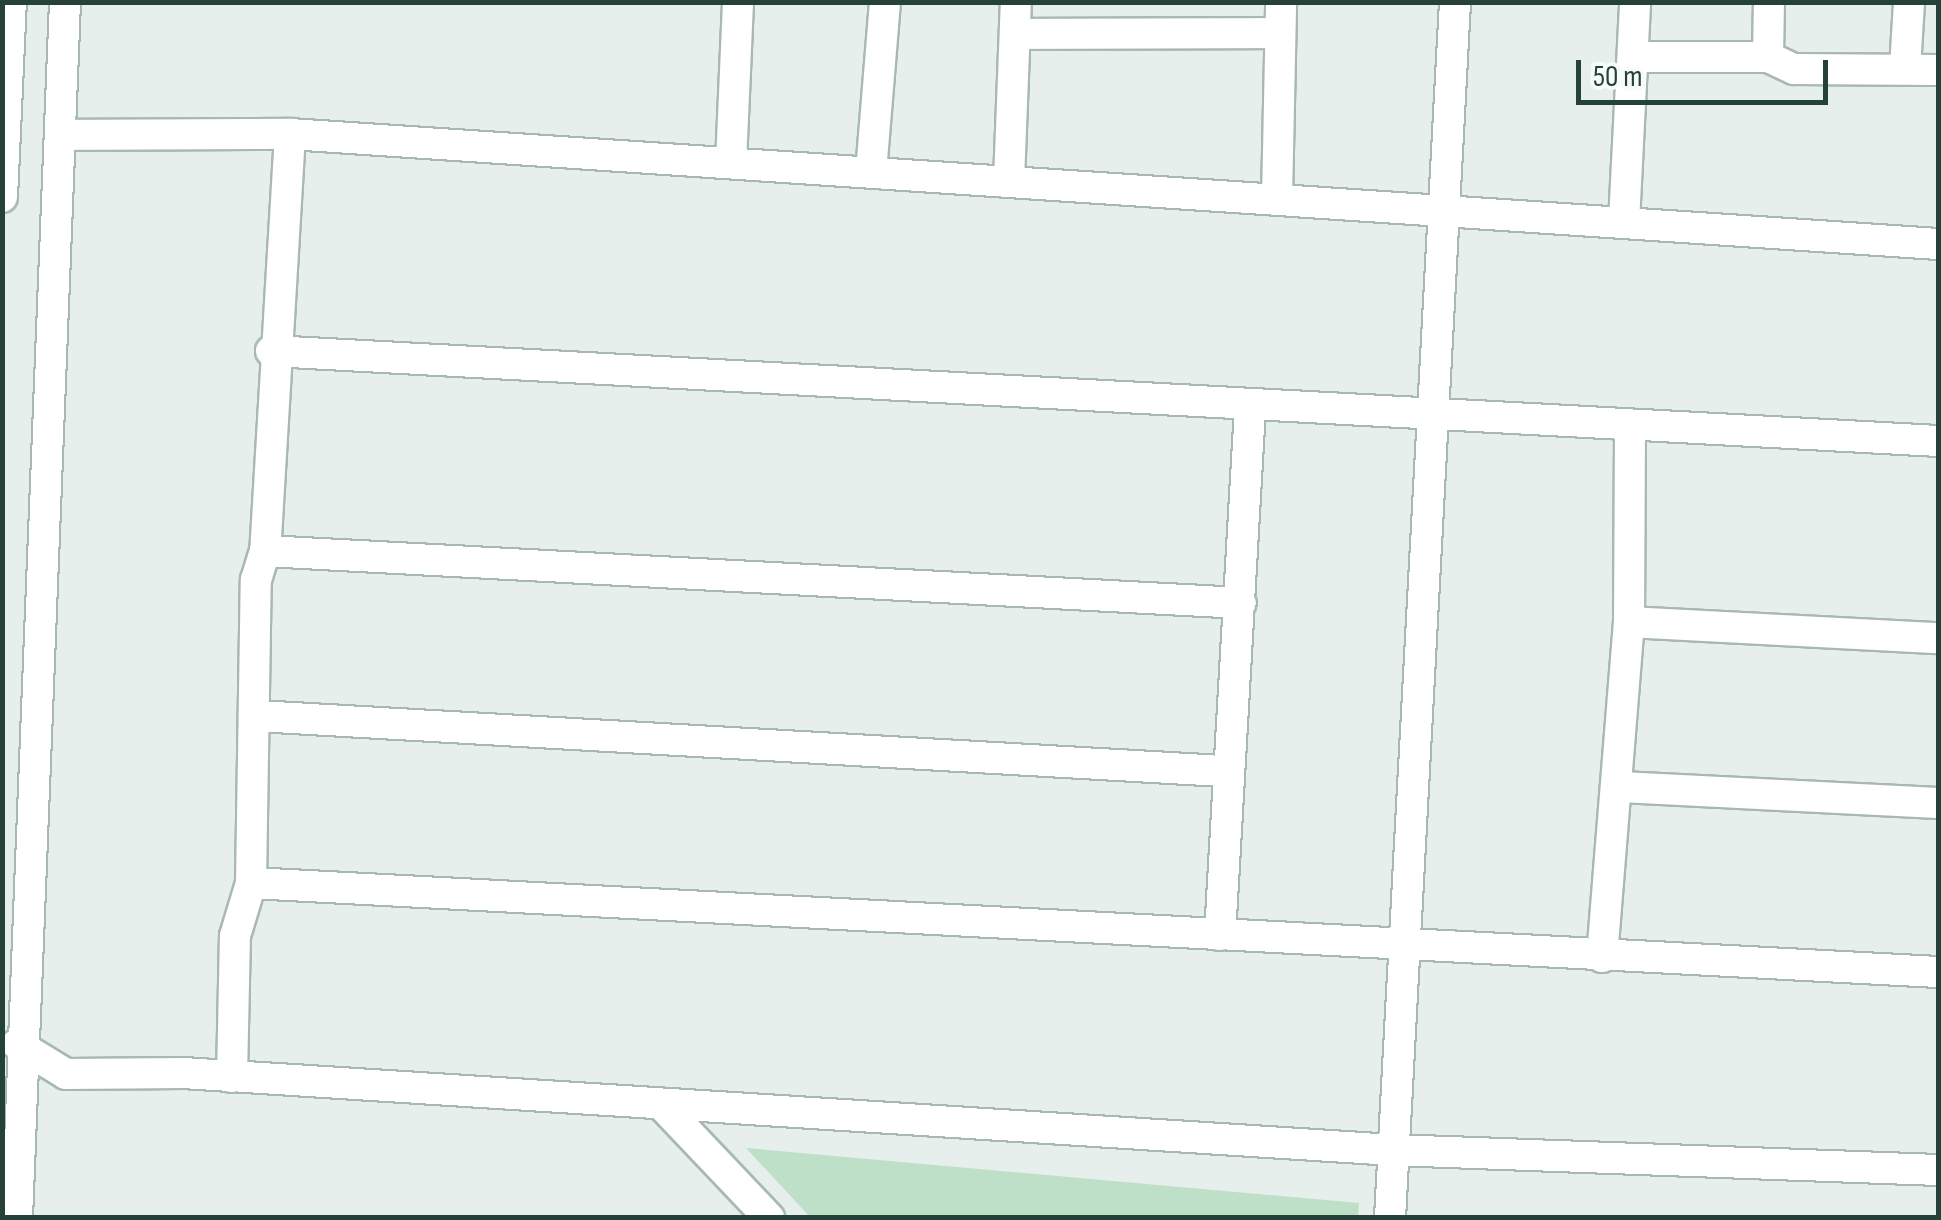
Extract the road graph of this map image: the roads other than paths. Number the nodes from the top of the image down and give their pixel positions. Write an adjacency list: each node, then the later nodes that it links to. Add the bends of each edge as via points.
1 (11, 2): 24 (street)
2 (65, 2): 20 (street)
3 (738, 2): 21 (street)
4 (884, 2): 22 (street)
5 (1016, 2): 13 (street)
6 (1146, 2): 14 (street)
7 (1282, 2): 12 (street)
8 (1455, 2): 26 (street)
9 (1636, 2): 16 (street)
10 (1770, 2): 15 (street)
11 (1909, 2): 17 (street)
12 (1280, 33): 14 (street); 25 (street)
13 (1014, 34): 14 (street); 23 (street)
14 (1144, 34)
15 (1768, 56): 16 (street); 17 (street, via 1794,69)
16 (1633, 57): 27 (street)
17 (1905, 68): 18 (street)
18 (1938, 70)
19 (290, 134): 20 (street); 21 (street); 29 (street)
20 (63, 135): 39 (street)
21 (731, 163): 22 (street)
22 (871, 172): 23 (street)
23 (1009, 181): 25 (street)
24 (2, 197)
25 (1277, 199): 26 (street)
26 (1444, 209): 27 (street); 31 (street)
27 (1624, 222): 28 (street)
28 (1938, 244)
29 (272, 351): 30 (street, via 730,371); 34 (street)
30 (1250, 410): 31 (street); 35 (street)
31 (1433, 412): 32 (street); 45 (street)
32 (1630, 425): 33 (street); 36 (street)
33 (1938, 441)
34 (265, 551): 35 (street); 38 (street, via 256,580)
35 (1241, 603): 40 (street)
36 (1629, 622): 37 (street); 41 (street)
37 (1938, 638)
38 (257, 716): 40 (street); 43 (street, via 247,745)
39 (17, 768): 48 (street)
40 (1223, 771): 44 (street)
41 (1620, 786): 42 (street); 46 (street)
42 (1938, 803)
43 (251, 883): 44 (street); 49 (street, via 235,936)
44 (1220, 935): 45 (street)
45 (1405, 942): 46 (street); 51 (street)
46 (1602, 957): 47 (street)
47 (1938, 972)
48 (17, 1044): 49 (street, via 66,1074); 53 (street)
49 (232, 1076): 50 (street)
50 (662, 1104): 51 (street); 54 (street)
51 (1393, 1150): 52 (street); 55 (street)
52 (1938, 1170)
53 (17, 1218)
54 (769, 1218)
55 (1390, 1218)

